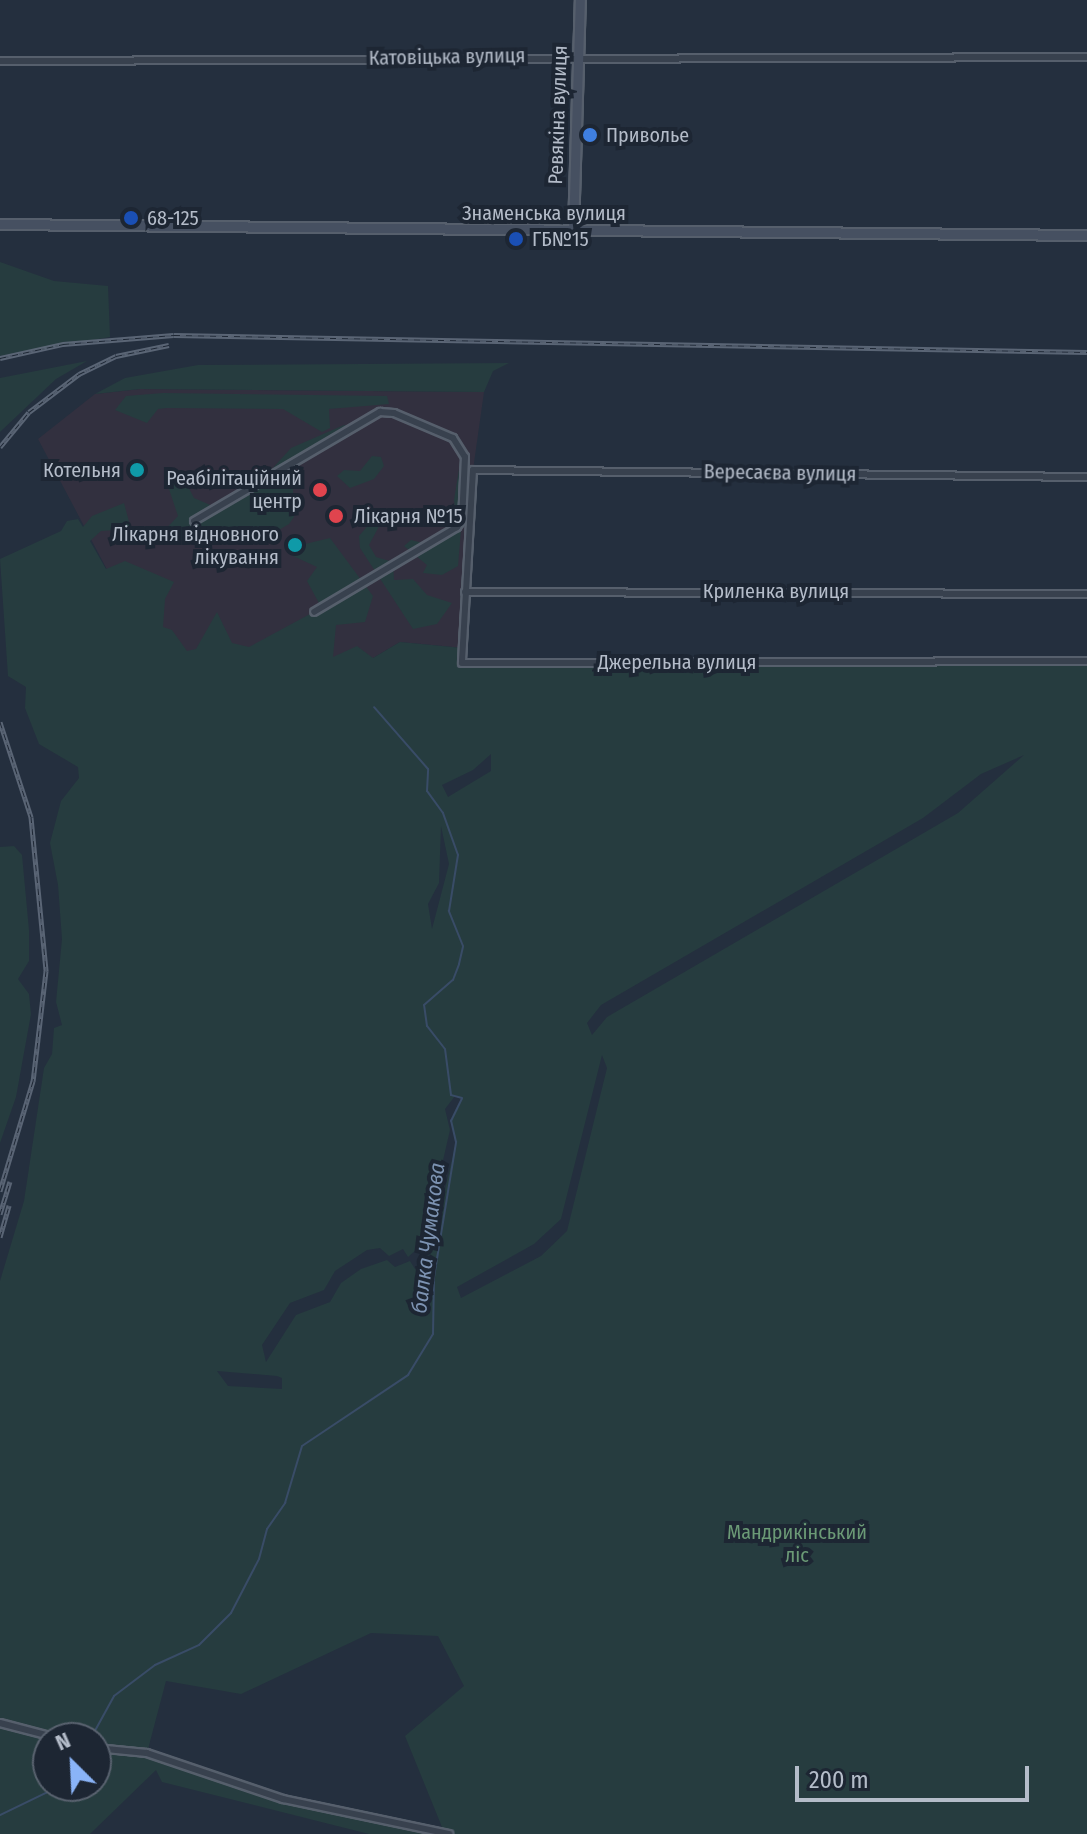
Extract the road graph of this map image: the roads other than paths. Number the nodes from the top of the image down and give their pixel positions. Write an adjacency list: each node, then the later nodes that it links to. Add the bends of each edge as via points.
1 (580, 0): 2 (main road, Ревякіна вулиця)
2 (578, 56): 3 (street, Катовіцька вулиця); 4 (street, Катовіцька вулиця); 6 (main road, Ревякіна вулиця)
3 (1087, 57)
4 (0, 61)
5 (0, 224): 6 (main road, Знаменська вулиця)
6 (573, 231): 7 (main road, Знаменська вулиця)
7 (1087, 235)
8 (473, 470): 9 (street, Вересаєва вулиця); 12 (street, Джерельна вулиця)
9 (1087, 477)
10 (194, 521): 11 (street, via 380,412 394,413 461,446 462,520)
11 (457, 527): 12 (street); 15 (street)
12 (468, 548): 13 (street, Джерельна вулиця)
13 (465, 592): 14 (street, Криленка вулиця); 16 (street, Джерельна вулиця, via 462,663)
14 (1087, 594)
15 (314, 612)
16 (1087, 661)
17 (0, 1723): 18 (street)
18 (32, 1731)
19 (112, 1750): 20 (street, via 147,1753 283,1799)
20 (449, 1834)

